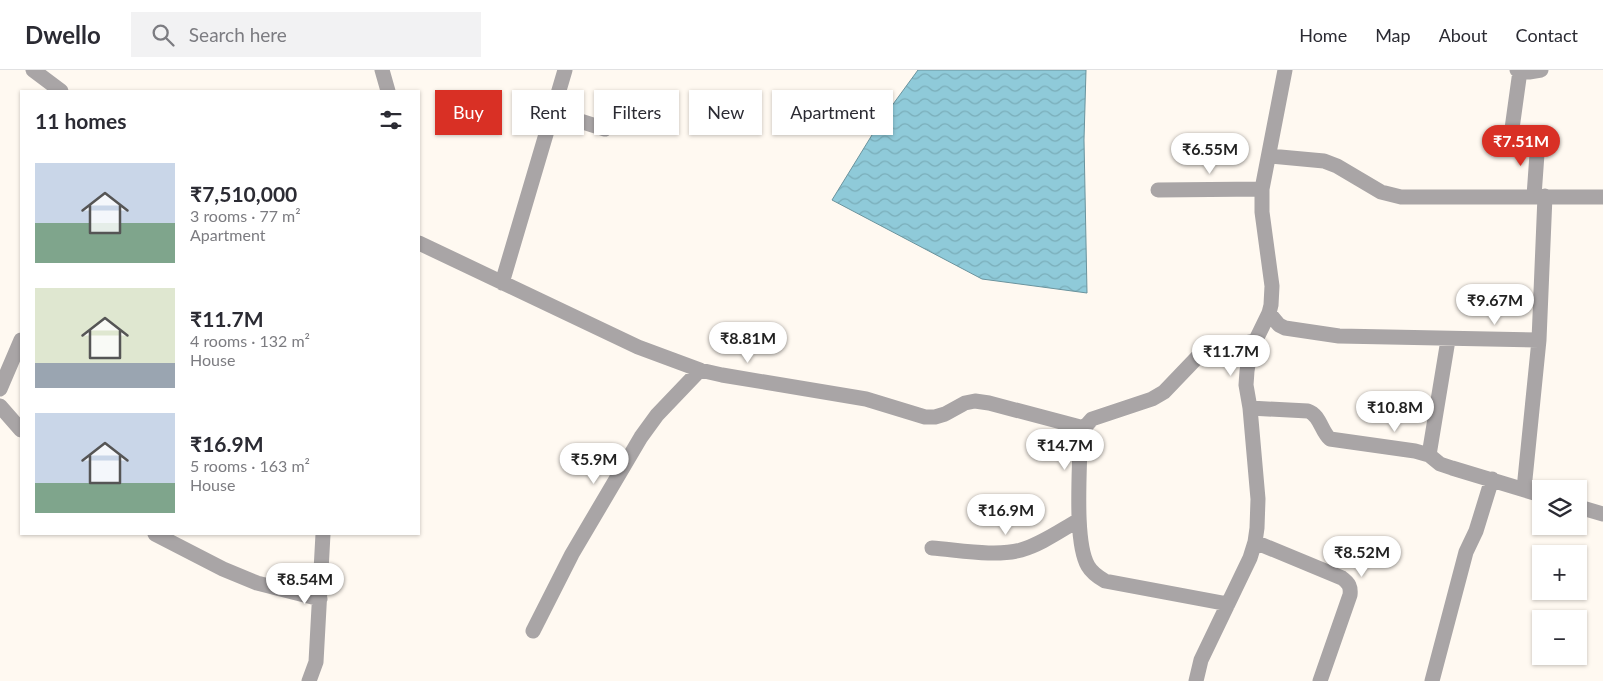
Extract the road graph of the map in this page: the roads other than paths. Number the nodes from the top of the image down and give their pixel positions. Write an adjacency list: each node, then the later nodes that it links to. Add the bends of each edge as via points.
1 (33, 70): 7 (street)
2 (382, 70): 8 (street)
3 (565, 70): 9 (street)
4 (1285, 70): 13 (street)
5 (1541, 70): 6 (street)
6 (1519, 71): 12 (street)
7 (60, 90)
8 (388, 90)
9 (559, 90)
10 (545, 135): 19 (street)
11 (1538, 140): 16 (street)
12 (1510, 143)
13 (1269, 156): 14 (street); 16 (street, via 1324,161 1381,192 1401,197)
14 (1262, 189): 15 (street); 20 (street, via 1272,286)
15 (1158, 190)
16 (1539, 196): 17 (street); 22 (street)
17 (1603, 196)
18 (420, 243): 19 (street)
19 (502, 283): 25 (street, via 638,347)
20 (1269, 313): 21 (street, via 1285,328 1339,336); 23 (street)
21 (1448, 340): 22 (street); 31 (street)
22 (1539, 340): 33 (street)
23 (1254, 341): 28 (street, via 1246,385); 29 (street, via 1232,346 1209,345 1164,392 1092,419)
24 (20, 342): 26 (street)
25 (700, 370): 29 (street, via 866,399 925,417 945,414 975,401); 44 (street, via 658,415 632,452 572,554)
26 (0, 389)
27 (0, 406): 30 (street)
28 (1250, 408): 31 (street, via 1308,411 1314,413 1330,439); 40 (street, via 1258,499)
29 (1084, 428): 37 (street, via 1080,440)
30 (20, 429)
31 (1429, 455): 32 (street, via 1440,464)
32 (1492, 479): 33 (street); 48 (street, via 1466,552)
33 (1524, 489): 34 (street)
34 (1532, 492)
35 (1587, 509): 36 (street)
36 (1603, 514)
37 (1080, 520): 41 (street, via 1038,544 1020,550 994,552); 43 (street, via 1087,564 1095,575 1105,581)
38 (157, 535): 42 (street, via 257,583)
39 (323, 535): 42 (street)
40 (1255, 542): 43 (street); 47 (street, via 1342,578 1350,587)
41 (932, 548)
42 (320, 599): 45 (street, via 316,662)
43 (1228, 604): 46 (street, via 1201,660)
44 (533, 631)
45 (309, 681)
46 (1196, 681)
47 (1320, 681)
48 (1432, 681)

